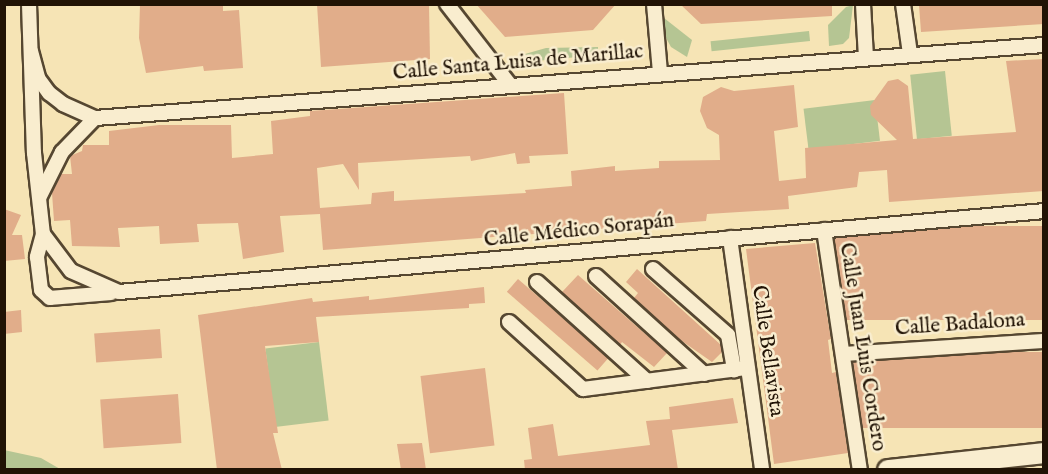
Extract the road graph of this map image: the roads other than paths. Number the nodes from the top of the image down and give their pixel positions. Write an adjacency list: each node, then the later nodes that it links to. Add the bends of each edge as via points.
1 (29, 4): 7 (street)
2 (447, 4): 11 (street)
3 (654, 4): 10 (street)
4 (863, 4): 9 (street)
5 (903, 4): 8 (street)
6 (1044, 45): 8 (street, Calle Santa Luisa de Marillac)
7 (31, 51): 12 (street, Calle Santa Luisa de Marillac, via 38,78 49,93); 13 (street, via 34,153)
8 (910, 54): 9 (street, Calle Santa Luisa de Marillac)
9 (866, 57): 10 (street, Calle Santa Luisa de Marillac)
10 (660, 73): 11 (street, Calle Santa Luisa de Marillac)
11 (510, 85): 12 (street, Calle Santa Luisa de Marillac)
12 (95, 118): 13 (street, via 62,152)
13 (40, 198): 16 (street)
14 (1044, 211): 15 (street, Calle Médico Sorapán)
15 (824, 230): 17 (street, Calle Médico Sorapán); 24 (street, Calle Juan Luis Cordero)
16 (43, 234): 21 (street, Calle Médico Sorapán, via 71,271); 21 (street, Calle Médico Sorapán, via 37,257 40,290 50,298)
17 (730, 238): 21 (street, Calle Médico Sorapán); 25 (street, Calle Bellavista)
18 (653, 270): 25 (street, via 728,335)
19 (596, 276): 26 (street)
20 (537, 282): 27 (street)
21 (119, 292)
22 (509, 322): 27 (street, via 583,389)
23 (1044, 341): 24 (street, Calle Badalona)
24 (843, 354): 31 (street, Calle Juan Luis Cordero)
25 (741, 369): 26 (street); 30 (street, Calle Bellavista)
26 (704, 374): 27 (street)
27 (647, 381)
28 (1044, 453): 29 (main road)
29 (983, 464): 32 (main road)
30 (762, 470)
31 (860, 470)
32 (888, 470)

